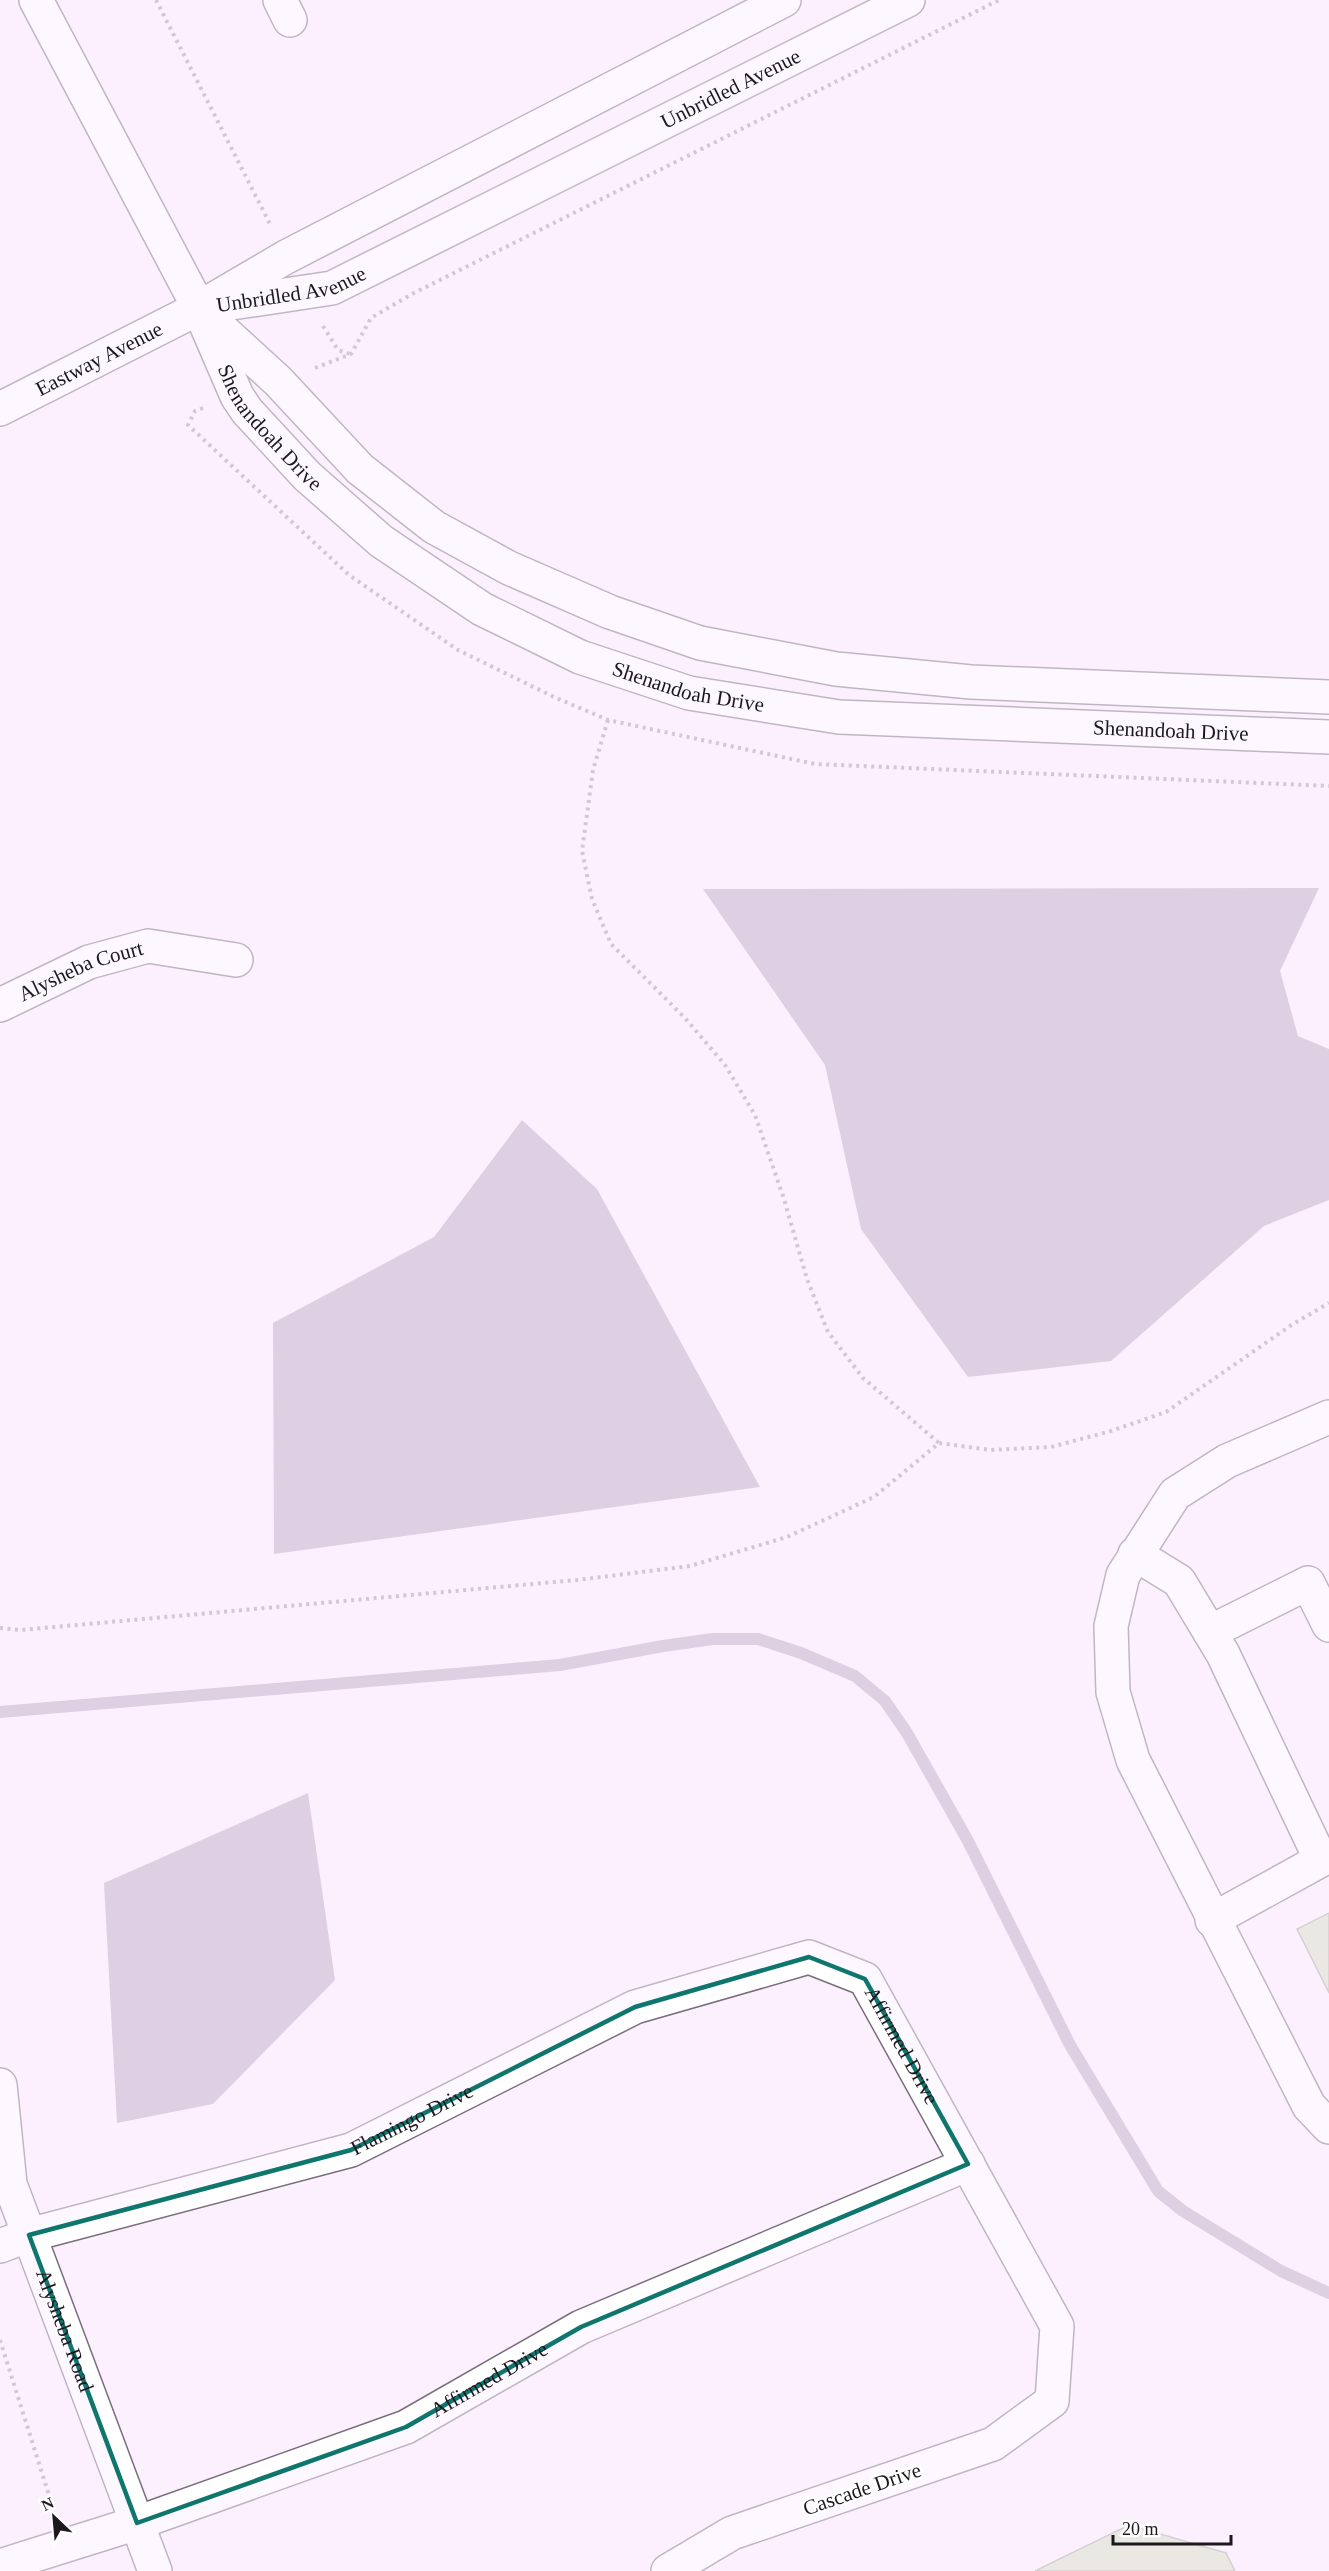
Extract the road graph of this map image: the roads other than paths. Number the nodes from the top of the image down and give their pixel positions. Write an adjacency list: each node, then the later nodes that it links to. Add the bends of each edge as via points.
1 (36, 0): 4 (street, Shenandoah Drive)
2 (784, 0): 4 (street, Unbridled Avenue, via 286,257)
3 (909, 0): 4 (street, Unbridled Avenue, via 332,288)
4 (199, 308): 5 (street, Eastway Avenue); 6 (street, Shenandoah Drive, via 278,381 360,469 434,527 509,568 610,612 700,643 836,669 971,682); 7 (street, Shenandoah Drive, via 237,396 307,476 381,541 482,609 580,657 689,693 839,717)
5 (0, 409)
6 (1329, 696)
7 (1329, 737)
8 (236, 960): 9 (street, Alysheba Court, via 148,946 89,962)
9 (0, 1005)
10 (1329, 1417): 11 (street, via 1227,1461 1175,1494)
11 (1135, 1554): 13 (street, via 1179,1581); 15 (street, via 1123,1575 1111,1626 1113,1692 1132,1760)
12 (1329, 1625): 13 (street, via 1308,1583)
13 (1210, 1632): 14 (street)
14 (1325, 1858): 15 (street)
15 (1212, 1920): 18 (street, via 1309,2106)
16 (809, 1957): 19 (street, Affirmed Drive, via 865,1979); 20 (street, Flamingo Drive, via 635,2007 351,2150)
17 (0, 2085): 20 (street, Alysheba Road)
18 (1329, 2127)
19 (968, 2164): 21 (street, Affirmed Drive, via 1057,2326); 22 (street, Affirmed Drive, via 581,2326 406,2427)
20 (15, 2240): 22 (street, Alysheba Road)
21 (1052, 2401): 25 (street, Cascade Drive, via 993,2444 732,2533)
22 (137, 2523): 23 (street, Affirmed Drive); 24 (street, Alysheba Road)
23 (0, 2566)
24 (155, 2571)
25 (668, 2571)

